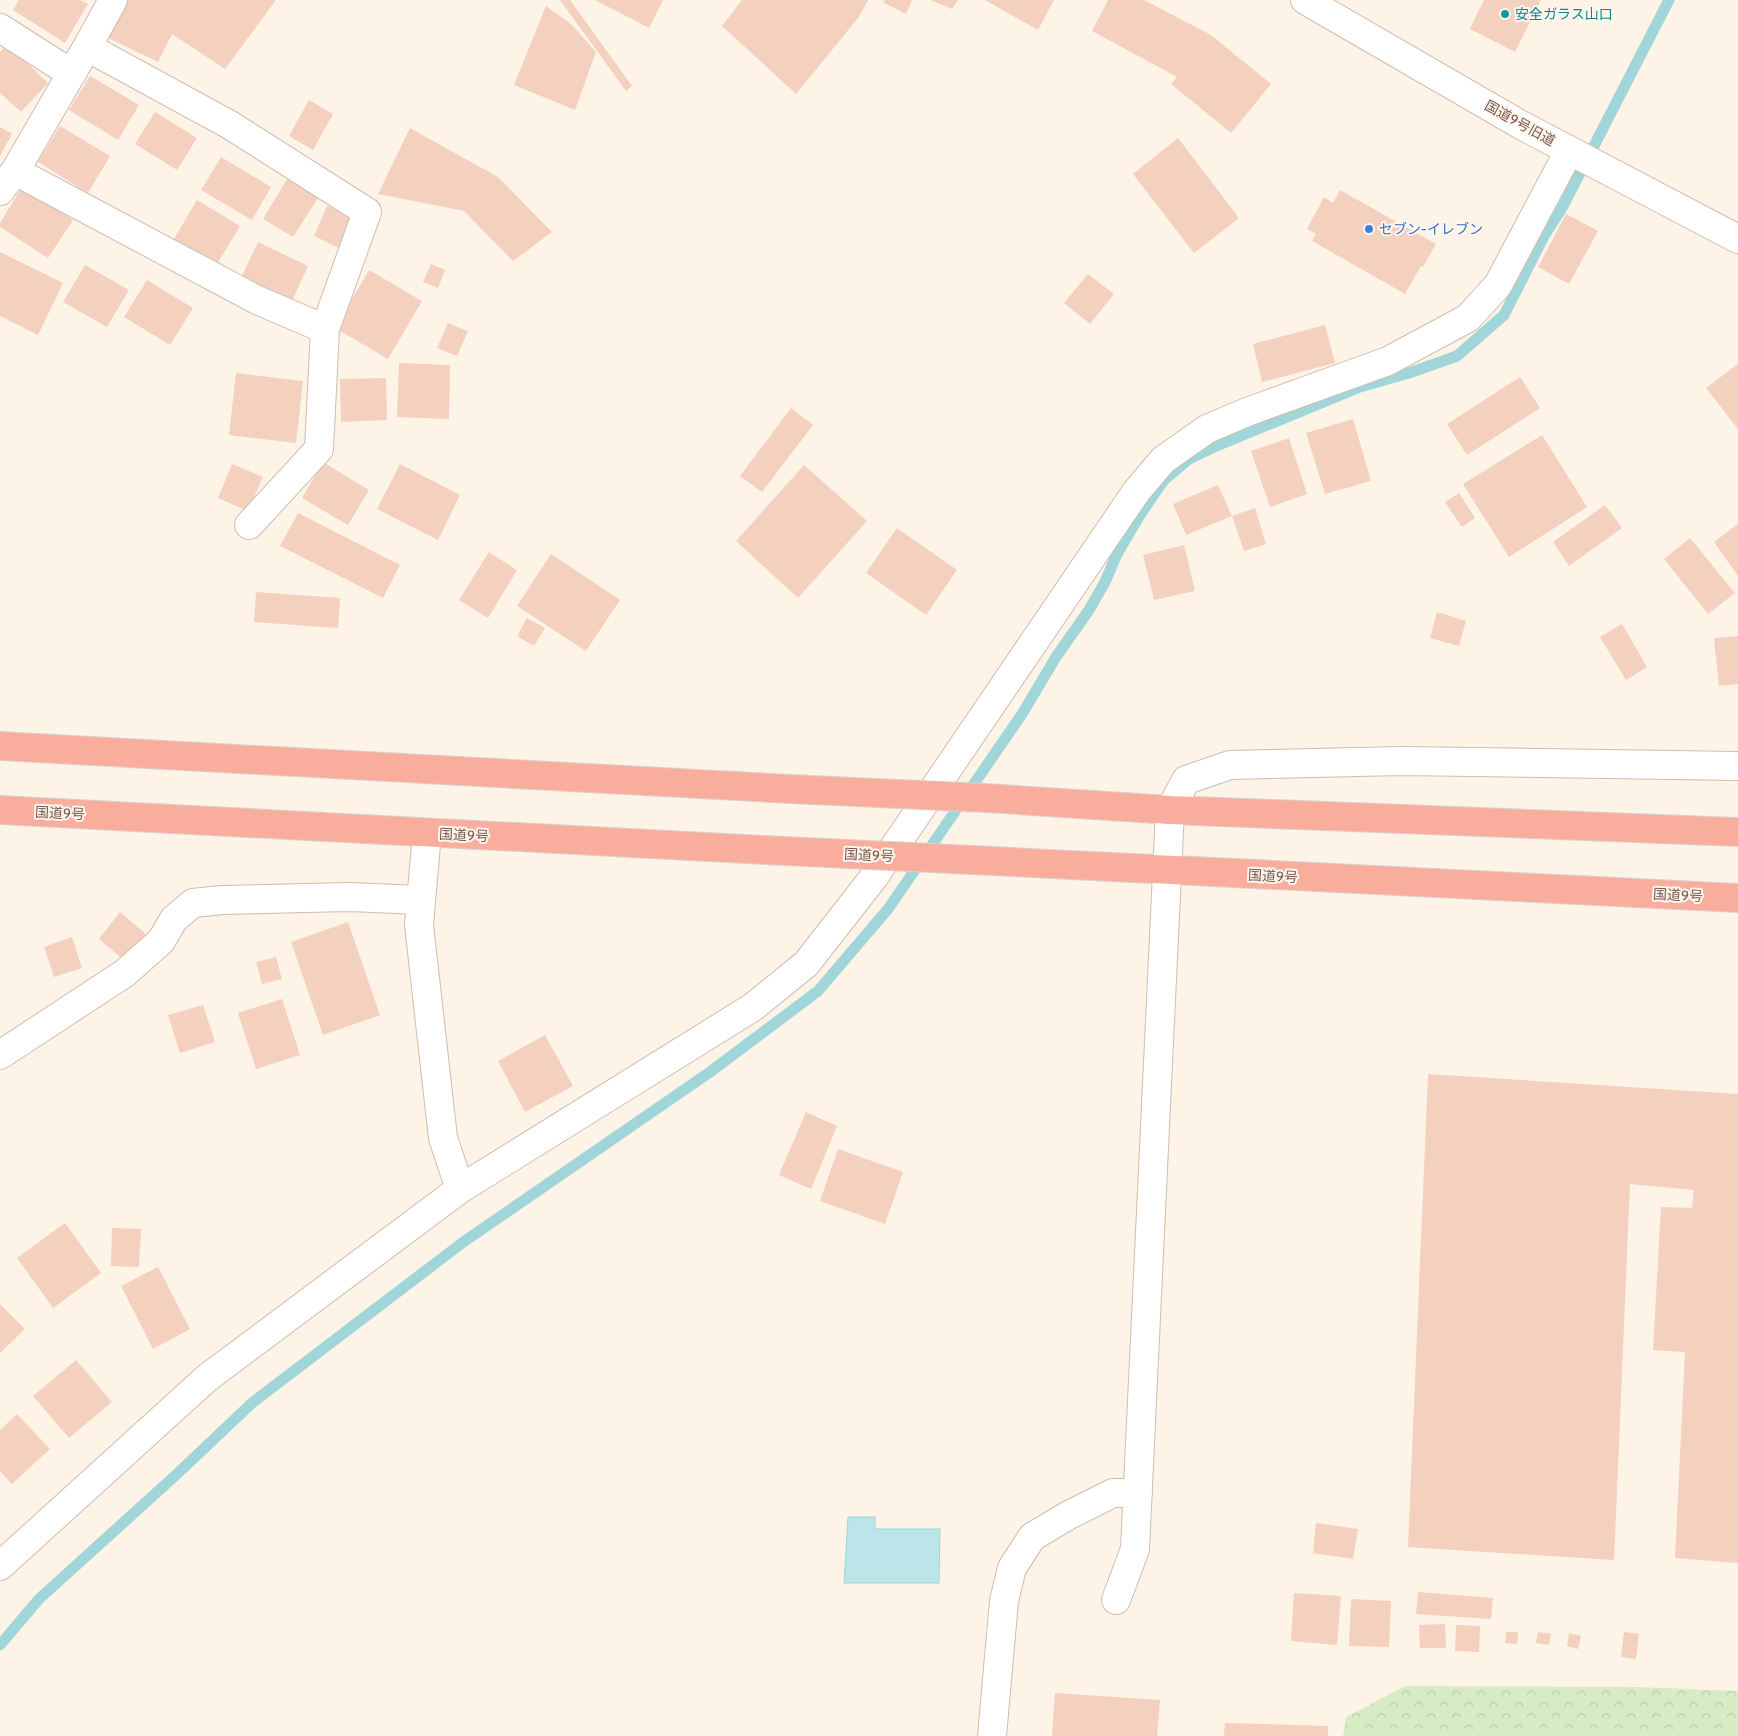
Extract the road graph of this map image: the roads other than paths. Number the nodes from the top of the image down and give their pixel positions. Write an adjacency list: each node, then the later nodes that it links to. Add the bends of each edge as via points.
1 (113, 0): 4 (street)
2 (1305, 0): 6 (street, 国道9号旧道)
3 (0, 28): 5 (street)
4 (87, 47): 5 (street); 9 (street, via 230,125 367,212)
5 (72, 74): 7 (street)
6 (1569, 151): 8 (street, 国道9号旧道); 21 (street, via 1498,285 1468,318 1388,361 1207,429 1162,460 1130,500 874,878 806,964 753,1007)
7 (7, 181): 9 (street)
8 (1738, 239)
9 (325, 329): 10 (street, via 319,449)
10 (249, 525)
11 (0, 746): 14 (highway, bridge)
12 (1738, 766): 14 (street, via 1401,761 1230,765 1186,780)
13 (0, 810): 16 (highway, 国道9号)
14 (1170, 810): 15 (highway); 17 (street)
15 (1738, 832)
16 (427, 833): 17 (highway, 国道9号, bridge); 19 (street)
17 (1167, 870): 18 (highway, 国道9号); 22 (street)
18 (1738, 898)
19 (421, 900): 20 (street, via 349,897 193,903 174,919 161,941 125,973); 21 (street, via 419,925 443,1138)
20 (0, 1055)
21 (460, 1189): 23 (street, via 207,1378)
22 (1138, 1493): 24 (street, via 1135,1550); 25 (street, via 1113,1494 1054,1524 1032,1538 1012,1568 1004,1601)
23 (0, 1566)
24 (1116, 1600)
25 (992, 1736)

